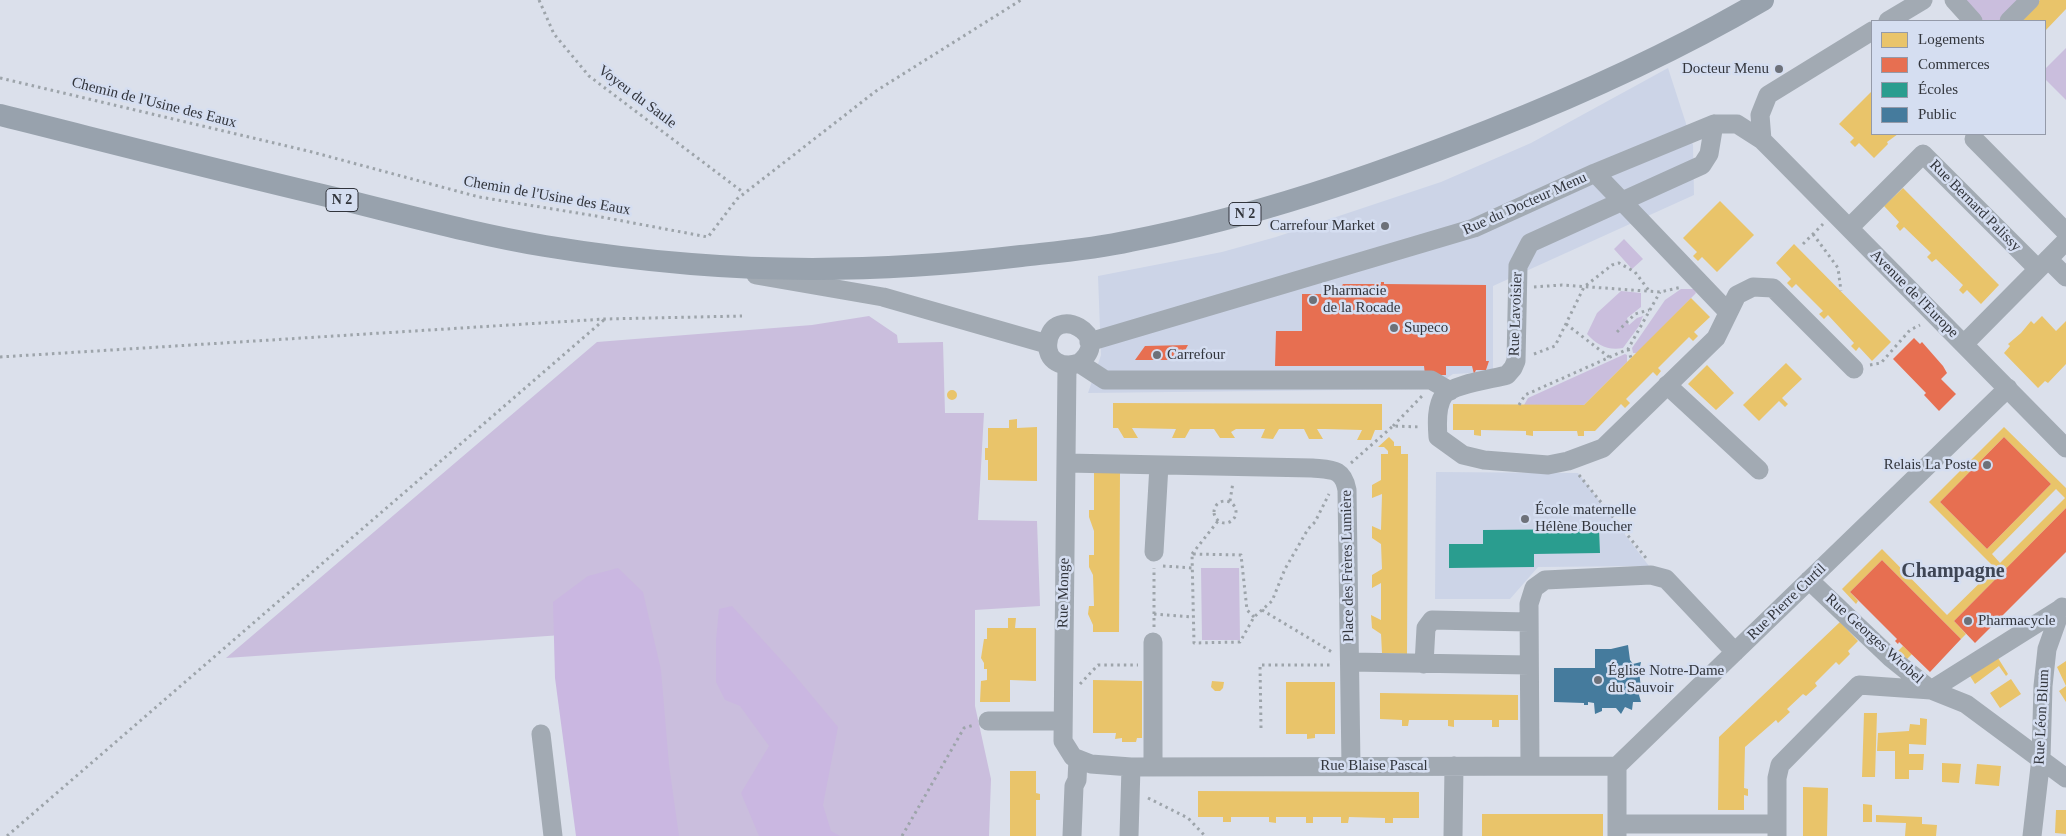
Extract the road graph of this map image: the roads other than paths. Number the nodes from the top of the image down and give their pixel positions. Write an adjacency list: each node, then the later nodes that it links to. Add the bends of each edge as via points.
1 (1763, 0): 18 (main road, N 2, via 1664,54 1537,111 1368,175 1229,219 1128,242 963,263 865,268)
2 (1923, 0): 5 (street)
3 (1954, 0): 6 (street)
4 (2030, 0): 7 (street)
5 (1890, 20)
6 (1971, 20)
7 (2010, 20)
8 (1871, 32): 12 (street, via 1768,95 1760,115)
9 (0, 115): 18 (main road, N 2, via 484,234 544,246)
10 (1714, 124): 12 (street, Rue du Docteur Menu, via 1737,124); 13 (street, Rue du Docteur Menu); 14 (street, Rue Lavoisier, via 1710,154 1702,165)
11 (1974, 139): 16 (street)
12 (1762, 140): 15 (street, Avenue de l'Europe)
13 (1596, 173): 14 (street); 22 (street, Rue du Docteur Menu, via 1474,228)
14 (1621, 202): 21 (street); 29 (street, Rue Lavoisier, via 1530,243 1518,266 1516,361 1513,368 1507,375)
15 (1849, 228): 19 (street, Rue Bernard Palissy, via 1923,154); 24 (street, Avenue de l'Europe)
16 (2066, 232)
17 (2066, 241): 19 (street)
18 (688, 264): 23 (street, via 883,297)
19 (2043, 264): 20 (street); 24 (street)
20 (2066, 277)
21 (1728, 312): 26 (street, via 1737,295 1753,287 1773,288); 27 (street, via 1716,338)
22 (1089, 342): 23 (street, via 1088,336 1078,326 1064,324 1052,331); 25 (street, via 1087,354)
23 (1047, 344): 25 (street, via 1055,361)
24 (1964, 344): 28 (street, Avenue de l'Europe)
25 (1073, 365): 29 (street, via 1105,380 1431,380); 31 (street, Rue Monge)
26 (1854, 369)
27 (1668, 385): 29 (street, via 1603,448 1548,465 1484,460 1463,455 1438,437 1437,419 1444,395); 33 (street)
28 (2008, 388): 30 (street, Avenue de l'Europe); 35 (street, Rue Pierre Curtil)
29 (1450, 391)
30 (2066, 448)
31 (1066, 463): 32 (street, Place des Frères Lumière); 44 (street, Rue Monge)
32 (1159, 465): 34 (street); 40 (street, Place des Frères Lumière, via 1312,468 1340,473 1347,490)
33 (1760, 470)
34 (1154, 552)
35 (1809, 580): 39 (street, Rue Pierre Curtil); 43 (street, Rue Georges Wrobel, via 1891,658)
36 (2063, 606): 43 (street); 47 (street, Rue Léon Blum, via 2047,649)
37 (1529, 622): 39 (street, via 1529,604 1534,588 1545,580 1661,576); 41 (street, via 1432,620 1426,628); 42 (street)
38 (1153, 642): 54 (street)
39 (1735, 652): 52 (street, Rue Pierre Curtil)
40 (1350, 662): 41 (street); 49 (street, Place des Frères Lumière)
41 (1424, 664): 42 (street)
42 (1529, 665): 51 (street)
43 (1931, 690): 47 (street, Rue Georges Wrobel, via 1966,704); 57 (street, via 1859,685 1780,765)
44 (1063, 712): 45 (street); 48 (street, Rue Monge, via 1063,742)
45 (988, 721)
46 (541, 734): 58 (street)
47 (2041, 758): 55 (street, Rue Georges Wrobel); 62 (street, Rue Léon Blum)
48 (1078, 759): 53 (street, via 1091,764); 59 (street)
49 (1351, 766): 50 (street, Rue Blaise Pascal); 54 (street, Rue Blaise Pascal)
50 (1454, 766): 51 (street, Rue Blaise Pascal); 61 (street)
51 (1530, 766): 52 (street, Rue Blaise Pascal)
52 (1617, 766): 56 (street)
53 (1130, 767): 54 (street, Rue Blaise Pascal); 60 (street)
54 (1153, 767)
55 (2066, 778)
56 (1617, 830): 57 (street)
57 (1777, 830)
58 (553, 836)
59 (1072, 836)
60 (1129, 836)
61 (1453, 836)
62 (2032, 836)

